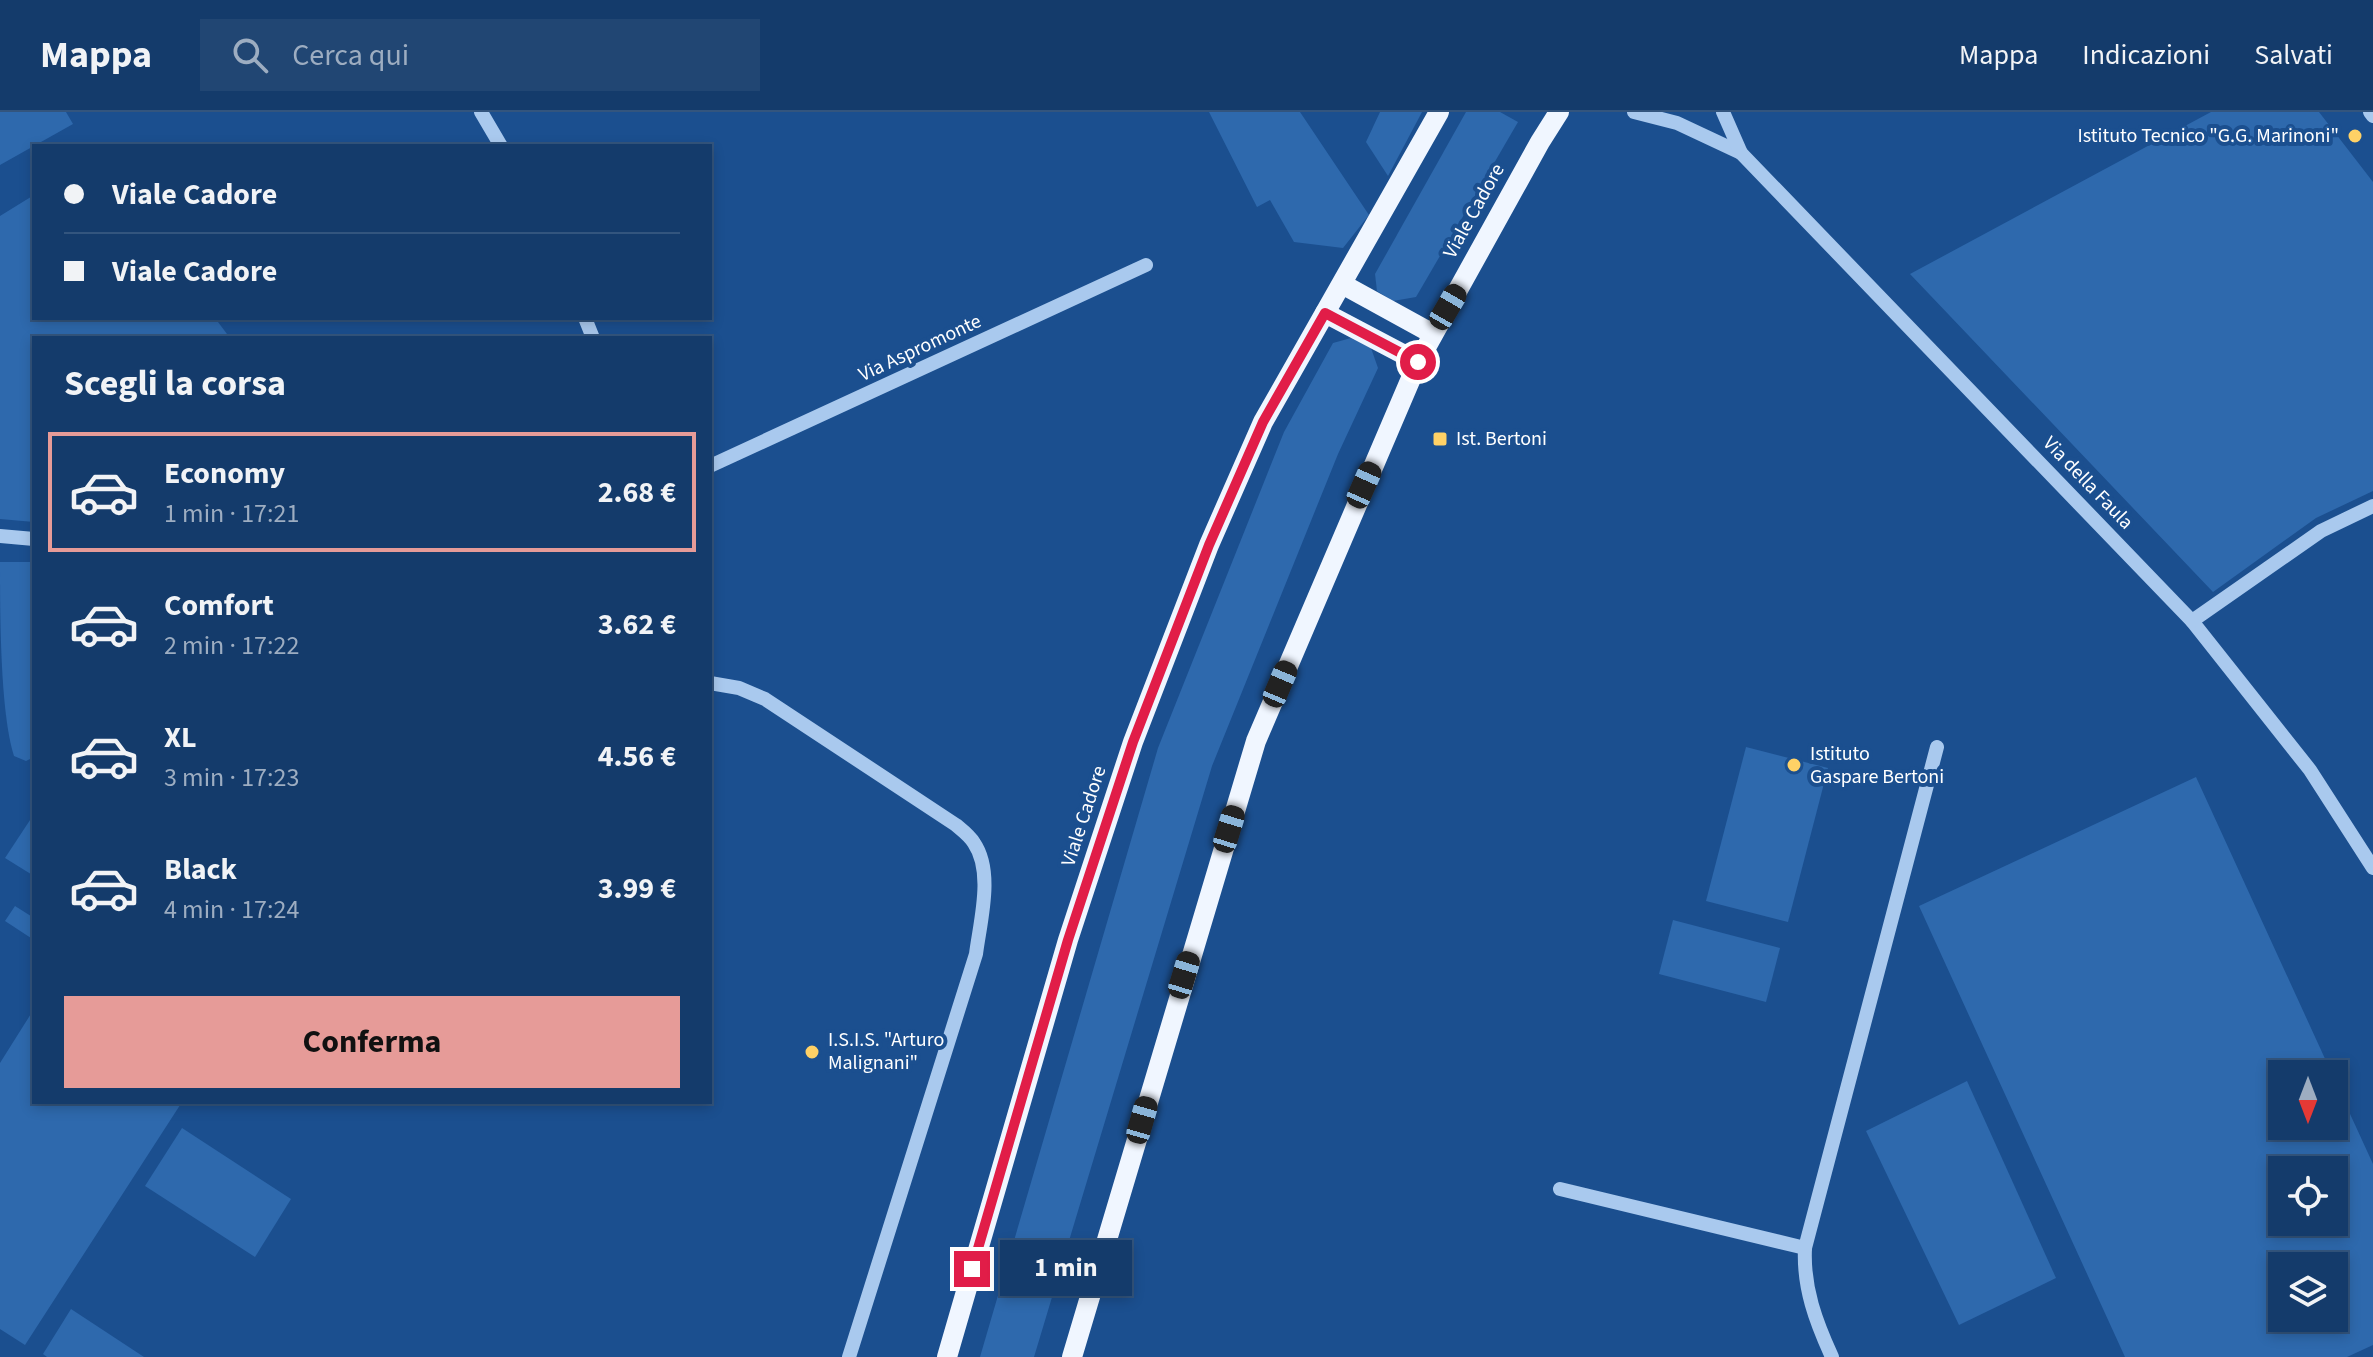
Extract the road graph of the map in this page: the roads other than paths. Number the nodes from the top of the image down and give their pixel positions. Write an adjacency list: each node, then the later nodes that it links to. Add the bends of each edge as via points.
1 (481, 112): 6 (street)
2 (1439, 112): 9 (main road, Viale Cadore)
3 (1559, 112): 11 (main road, Viale Cadore)
4 (1634, 112): 7 (street, Via della Faula, via 1677,123)
5 (1723, 112): 7 (street, Via della Faula)
6 (500, 144)
7 (1741, 153): 17 (street, Via della Faula)
8 (1146, 265): 13 (street, Via Aspromonte)
9 (1342, 284): 10 (main road, Viale Cadore); 11 (main road)
10 (1325, 313): 12 (main road); 24 (main road, Viale Cadore, via 1263,422 1133,742 1068,940)
11 (1433, 334): 12 (main road, Viale Cadore)
12 (1418, 362): 25 (main road, Viale Cadore, via 1256,741)
13 (712, 465)
14 (2373, 506): 17 (street, via 2321,531)
15 (0, 536): 16 (street)
16 (32, 539)
17 (2192, 621): 20 (street, Via della Faula, via 2310,770)
18 (712, 683): 23 (street, via 765,699 956,825 974,843 983,864 976,954)
19 (1937, 747): 22 (street)
20 (2373, 868)
21 (1560, 1189): 22 (street)
22 (1805, 1248): 26 (street, via 1807,1290)
23 (849, 1357)
24 (947, 1357)
25 (1072, 1357)
26 (1832, 1357)

